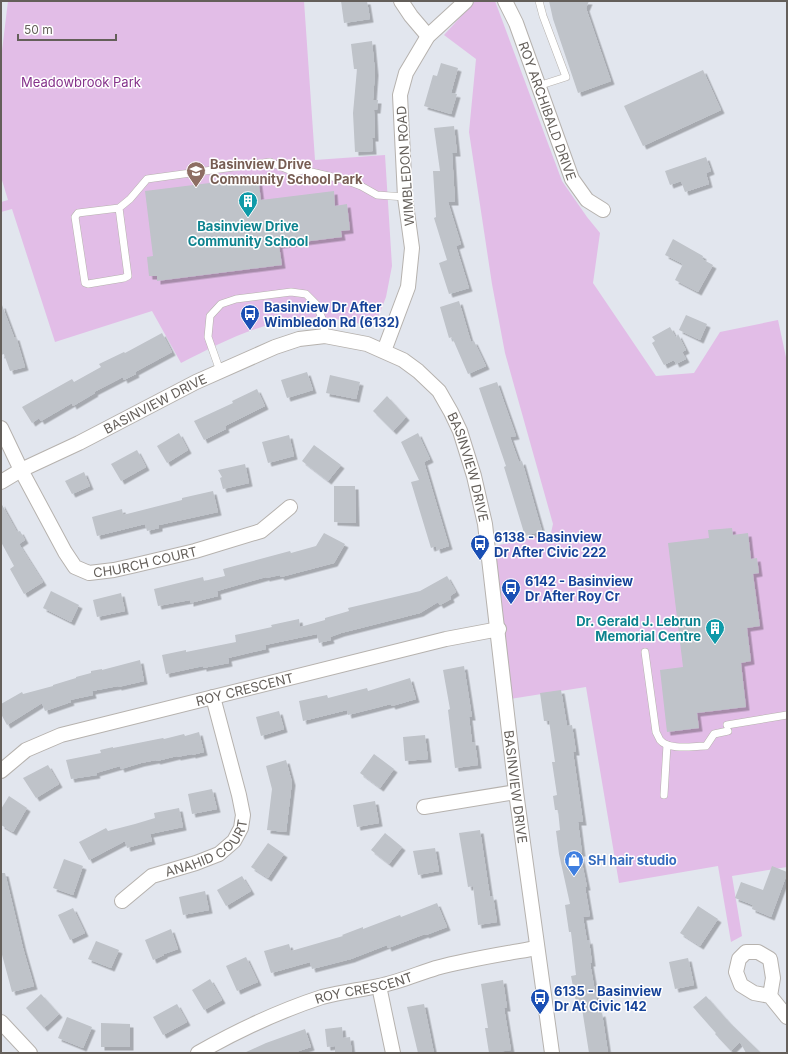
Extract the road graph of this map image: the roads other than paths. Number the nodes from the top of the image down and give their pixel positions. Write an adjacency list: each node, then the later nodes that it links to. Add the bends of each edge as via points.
1 (401, 1): 5 (street)
2 (466, 1): 5 (street, WIMBLEDON ROAD)
3 (505, 1): 6 (street, ROY ARCHIBALD DRIVE, via 516,23)
4 (539, 1): 6 (lane, via 566,77)
5 (428, 36): 7 (street, WIMBLEDON ROAD, via 406,73 400,95)
6 (538, 86): 9 (street, ROY ARCHIBALD DRIVE, via 572,179 587,200)
7 (405, 197): 8 (lane, via 377,195 345,180 303,170 294,172 270,162 147,179); 11 (street, WIMBLEDON ROAD, via 412,248 408,287)
8 (120, 208): 8 (lane, via 128,276 85,283 75,217 78,213)
9 (603, 210)
10 (325, 336): 11 (street, BASINVIEW DRIVE, via 367,344); 12 (street, BASINVIEW DRIVE, via 299,339); 12 (lane, via 324,323 316,304 306,294 292,292 236,299 221,304 210,316 208,337)
11 (384, 351): 17 (street, BASINVIEW DRIVE, via 418,370 439,391 460,431 485,524)
12 (220, 371): 14 (street, BASINVIEW DRIVE)
13 (1, 428): 14 (street, CHURCH COURT)
14 (21, 470): 15 (street, BASINVIEW DRIVE); 16 (street, CHURCH COURT, via 65,552 75,567 89,573 114,570 195,551 261,531)
15 (1, 482)
16 (290, 507)
17 (499, 629): 19 (street, ROY CRESCENT, via 446,639); 23 (street, BASINVIEW DRIVE)
18 (645, 652): 21 (lane, via 656,732)
19 (213, 697): 22 (street, ROY CRESCENT, via 61,735 26,750); 26 (street, ANAHID COURT, via 239,795 243,815 241,828 234,840 219,854 152,876)
20 (787, 715): 21 (lane, via 727,728 714,734 706,746)
21 (667, 746): 24 (lane)
22 (1, 771)
23 (516, 792): 25 (street); 27 (street, BASINVIEW DRIVE)
24 (664, 795)
25 (424, 807)
26 (122, 901)
27 (537, 948): 28 (street, ROY CRESCENT, via 471,960); 35 (street, BASINVIEW DRIVE)
28 (379, 986): 33 (street, ROY CRESCENT, via 323,997 287,1010); 34 (street)
29 (770, 996): 30 (street)
30 (787, 1017)
31 (1, 1022): 32 (street)
32 (30, 1053)
33 (198, 1053)
34 (393, 1053)
35 (552, 1053)

